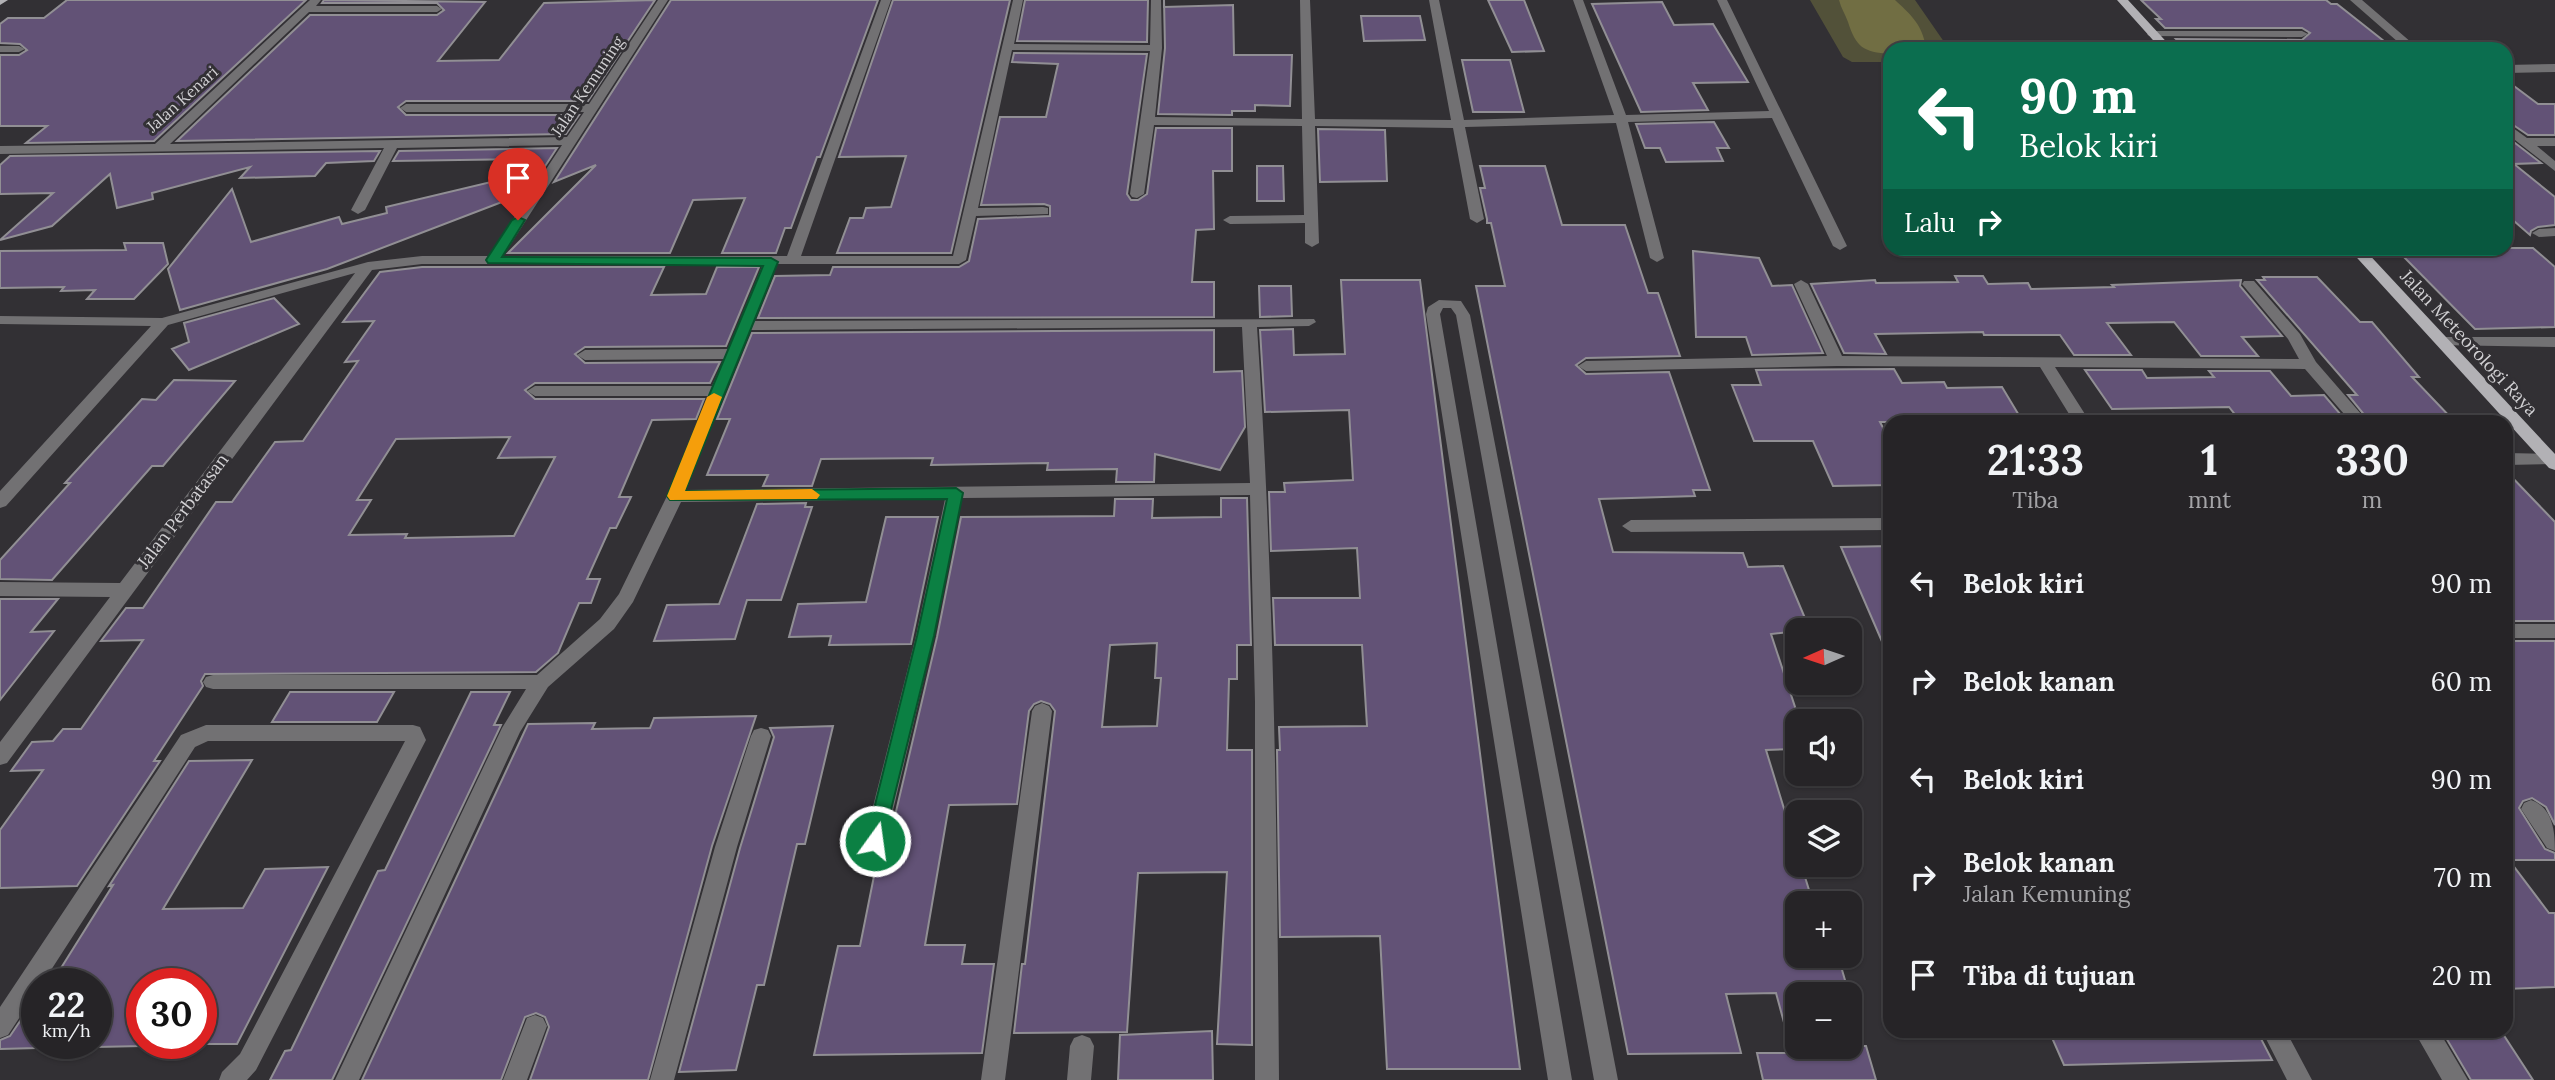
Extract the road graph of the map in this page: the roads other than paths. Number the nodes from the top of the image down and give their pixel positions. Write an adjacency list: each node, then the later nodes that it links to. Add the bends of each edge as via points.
1 (316, 0): 12 (street, Jalan Kenari)
2 (663, 0): 25 (street, Jalan Kemuning)
3 (886, 0): 54 (street)
4 (1018, 0): 18 (street)
5 (1156, 0): 19 (street)
6 (1306, 0): 29 (street)
7 (1434, 0): 30 (street)
8 (1578, 0): 27 (street)
9 (1722, 0): 26 (street)
10 (2122, 0): 14 (main road)
11 (2355, 0): 17 (street)
12 (306, 9): 13 (street); 36 (street, Jalan Kenari)
13 (437, 9)
14 (2153, 34): 15 (street); 16 (main road)
15 (2302, 34)
16 (2160, 42)
17 (2405, 42)
18 (1008, 47): 19 (street); 42 (street)
19 (1156, 48): 28 (street)
20 (0, 49): 21 (street)
21 (19, 49)
22 (2555, 68): 23 (street)
23 (2513, 69)
24 (406, 107): 25 (street)
25 (592, 108): 32 (street, Jalan Kemuning)
26 (1777, 114): 27 (street); 49 (street)
27 (1621, 120): 30 (street); 51 (street)
28 (1149, 121): 29 (street); 39 (street)
29 (1310, 124): 30 (street); 43 (street)
30 (1456, 124): 44 (street)
31 (2513, 133): 33 (street)
32 (569, 141): 35 (street); 52 (street, Jalan Kemuning)
33 (2525, 142): 34 (street); 38 (street)
34 (2555, 142)
35 (392, 144): 36 (street); 40 (street)
36 (159, 147): 37 (street, Jalan Kenari)
37 (0, 150)
38 (2555, 167)
39 (1137, 194)
40 (358, 210)
41 (1043, 211): 42 (street)
42 (970, 212): 54 (street, via 960,260)
43 (1310, 219): 45 (street); 48 (street)
44 (1477, 219)
45 (1230, 220)
46 (2555, 232): 47 (street)
47 (2539, 233)
48 (1312, 243)
49 (1840, 246)
50 (2362, 256): 63 (main road, Jalan Meteorologi Raya)
51 (1657, 258)
52 (493, 260): 53 (street); 55 (street, via 422,260)
53 (771, 262): 54 (street); 62 (street)
54 (792, 262)
55 (368, 267): 59 (street); 88 (street, Jalan Perbatasan)
56 (1801, 284): 67 (street)
57 (2249, 285): 69 (street, via 2295,337)
58 (0, 320): 59 (street)
59 (163, 322): 82 (street)
60 (1309, 322): 61 (street)
61 (1249, 323): 62 (street); 79 (street)
62 (744, 326): 65 (street)
63 (2443, 342): 64 (street); 75 (main road, Jalan Meteorologi Raya)
64 (2555, 342)
65 (733, 354): 66 (street); 72 (street)
66 (585, 355)
67 (1836, 361): 68 (street); 70 (street)
68 (2045, 363): 69 (street); 73 (street)
69 (2309, 364): 74 (street)
70 (1586, 366)
71 (535, 391): 72 (street)
72 (717, 391): 81 (street)
73 (2078, 415)
74 (2354, 415)
75 (2510, 415)
76 (2513, 418): 78 (main road, Jalan Meteorologi Raya)
77 (2513, 459): 78 (street)
78 (2553, 462)
79 (1261, 489): 80 (street); 110 (street)
80 (956, 493): 81 (street); 98 (street)
81 (675, 496): 92 (street, via 620,608)
82 (0, 502)
83 (1883, 524): 84 (street)
84 (1631, 526)
85 (1474, 555): 86 (street); 86 (street, via 1433,314 1439,304 1456,304 1462,315); 111 (street)
86 (1507, 555): 112 (street)
87 (0, 589): 88 (street)
88 (124, 590): 95 (street, Jalan Perbatasan)
89 (2513, 631): 90 (street)
90 (2555, 631)
91 (213, 682): 92 (street)
92 (541, 682): 105 (street, via 494,762)
93 (1042, 711): 108 (street)
94 (761, 736): 107 (street)
95 (0, 757)
96 (2531, 809): 97 (street)
97 (2555, 842)
98 (869, 866)
99 (535, 1026): 106 (street)
100 (0, 1027): 104 (street, via 188,741 206,733 413,733 416,740 248,1062)
101 (2278, 1038): 113 (street)
102 (2430, 1038): 114 (street)
103 (1082, 1046): 109 (street)
104 (231, 1080)
105 (347, 1080)
106 (515, 1080)
107 (662, 1080)
108 (993, 1080)
109 (1079, 1080)
110 (1267, 1080)
111 (1560, 1080)
112 (1606, 1080)
113 (2300, 1080)
114 (2456, 1080)

